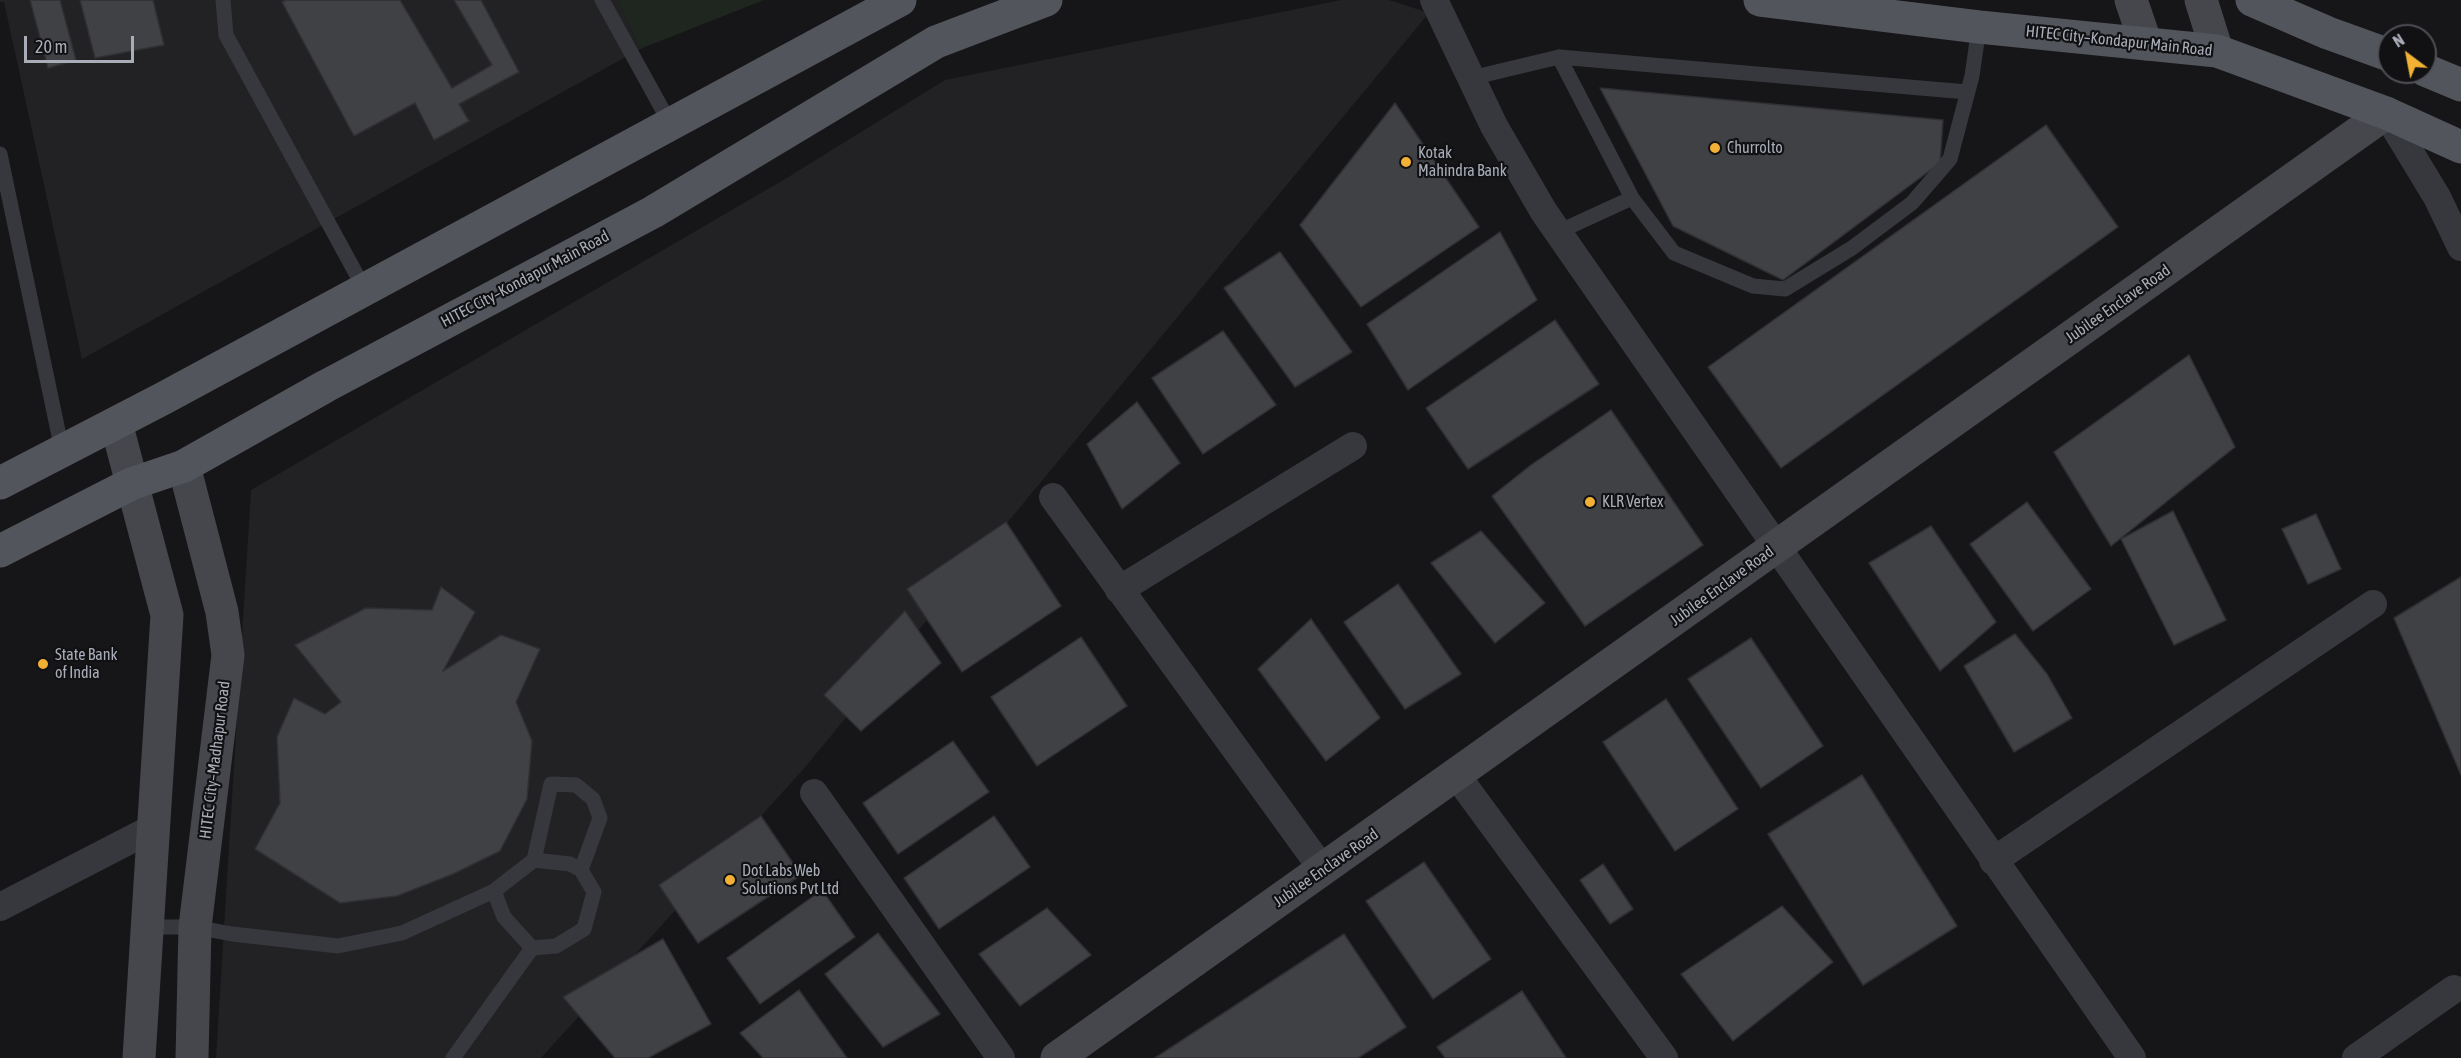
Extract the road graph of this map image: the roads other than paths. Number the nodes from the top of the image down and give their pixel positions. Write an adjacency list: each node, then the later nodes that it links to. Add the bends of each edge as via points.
1 (223, 0): 26 (lane, via 226,35)
2 (602, 0): 20 (lane)
3 (900, 0): 20 (main road)
4 (1046, 0): 30 (main road, HITEC City–Kondapur Main Road, via 936,42 653,212 336,380)
5 (1434, 0): 16 (street)
6 (1760, 0): 10 (main road, HITEC City–Kondapur Main Road)
7 (2131, 0): 11 (street)
8 (2201, 0): 12 (street)
9 (2268, 4): 13 (main road, via 2328,33)
10 (1979, 27): 11 (main road, HITEC City–Kondapur Main Road); 18 (lane)
11 (2146, 44): 12 (main road, HITEC City–Kondapur Main Road)
12 (2217, 51): 19 (main road, HITEC City–Kondapur Main Road)
13 (2377, 51)
14 (1558, 57): 16 (lane); 18 (lane); 23 (lane)
15 (2437, 75): 17 (main road)
16 (1471, 78): 24 (street, via 1500,136)
17 (2461, 85)
18 (1967, 92): 23 (lane, via 1950,159 1912,203 1852,248 1785,289 1753,286 1674,253)
19 (2386, 113): 21 (main road, HITEC City–Kondapur Main Road); 25 (street, via 2437,197); 34 (street, Jubilee Enclave Road)
20 (671, 125): 26 (main road)
21 (2461, 147)
22 (0, 154): 29 (lane)
23 (1632, 198): 24 (lane)
24 (1558, 232): 34 (street)
25 (2461, 247)
26 (365, 290): 27 (main road)
27 (116, 423): 29 (main road); 32 (street)
28 (1353, 446): 36 (street)
29 (62, 450): 31 (main road)
30 (184, 466): 32 (main road, HITEC City–Kondapur Main Road); 48 (street, HITEC City–Madhapur Road, via 222,612 228,655)
31 (0, 483)
32 (131, 484): 35 (main road, HITEC City–Kondapur Main Road); 40 (street, via 167,615)
33 (1053, 497): 36 (street)
34 (1776, 547): 38 (street, Jubilee Enclave Road); 42 (street)
35 (0, 551)
36 (1119, 590): 44 (street)
37 (2373, 604): 42 (street)
38 (1457, 776): 44 (street, Jubilee Enclave Road); 56 (street)
39 (814, 793): 54 (street)
40 (153, 828): 46 (street); 47 (street)
41 (534, 860): 43 (lane, via 570,864); 43 (lane, via 551,784 576,785 593,799 600,818); 45 (lane)
42 (1993, 861): 57 (street)
43 (581, 870): 49 (lane, via 594,892 584,929 556,946)
44 (1323, 870): 55 (street, Jubilee Enclave Road)
45 (494, 891): 48 (lane, via 402,933 338,946); 49 (lane, via 504,917)
46 (0, 907)
47 (148, 927): 48 (lane); 51 (street)
48 (195, 927): 52 (street, HITEC City–Madhapur Road)
49 (532, 948): 53 (lane)
50 (2454, 989): 58 (street)
51 (139, 1058)
52 (192, 1058)
53 (453, 1058)
54 (1001, 1058)
55 (1057, 1058)
56 (1664, 1058)
57 (2132, 1058)
58 (2356, 1058)

